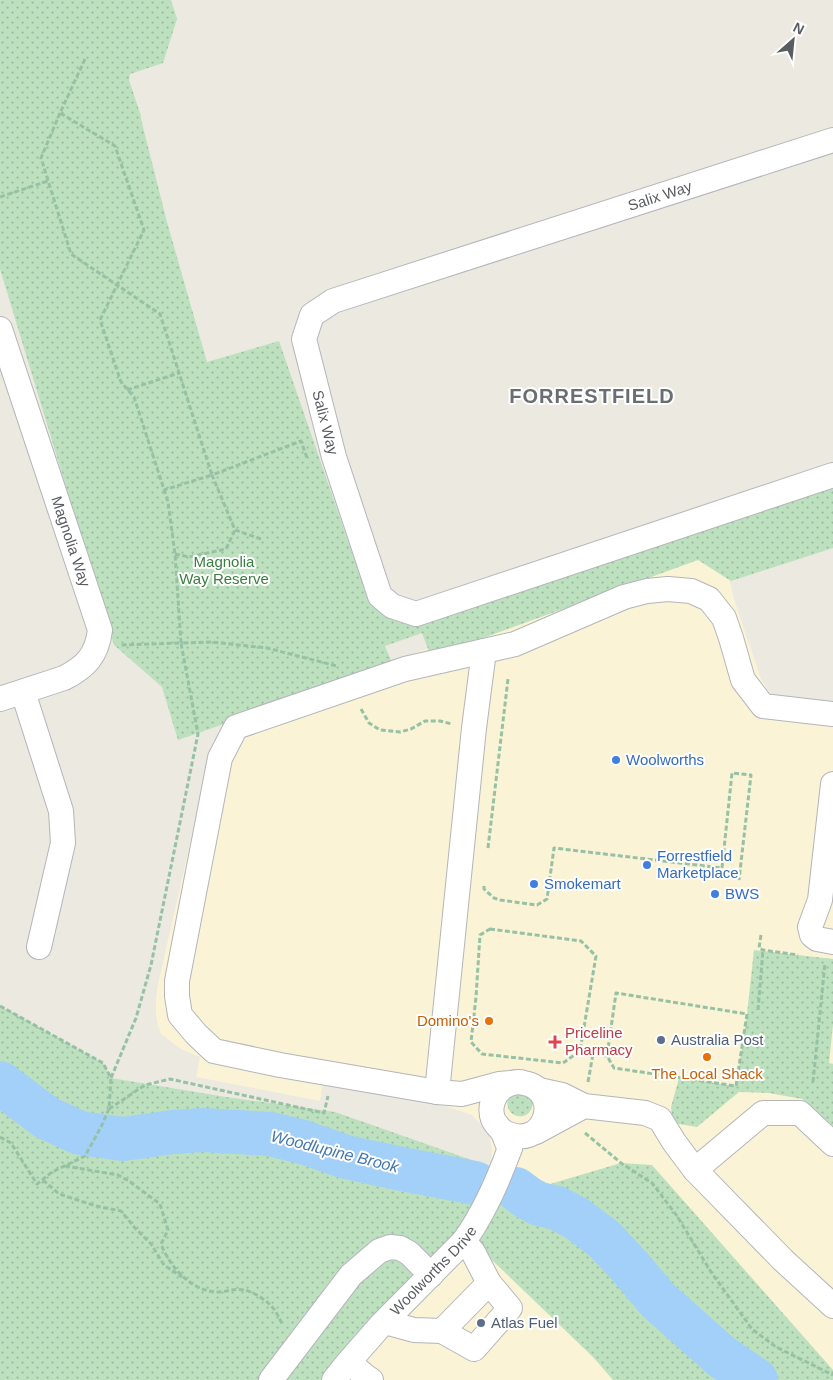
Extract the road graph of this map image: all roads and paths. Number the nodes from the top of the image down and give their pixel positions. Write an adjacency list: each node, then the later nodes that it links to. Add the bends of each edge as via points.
1 (85, 59): 2 (path)
2 (60, 113): 4 (path, via 41,158); 6 (path, via 115,146 144,230)
3 (833, 140): 12 (street, Salix Way, via 333,301 312,314 304,339 334,457 380,596 392,606 416,614)
4 (48, 181): 5 (path); 6 (path, via 70,254)
5 (0, 197)
6 (117, 285): 8 (path, via 160,314); 9 (path, via 100,320 120,382)
7 (0, 329): 18 (street, Magnolia Way, via 100,630)
8 (179, 373): 9 (path); 11 (path)
9 (127, 390): 13 (path, via 134,397)
10 (310, 466): 11 (path, via 301,442)
11 (212, 475): 13 (path); 14 (path)
12 (833, 476)
13 (164, 490): 16 (path)
14 (235, 530): 15 (path); 16 (path, via 226,549 189,557)
15 (261, 538)
16 (175, 554): 17 (path)
17 (181, 643): 18 (path); 38 (path, via 198,734 151,965 136,1018)
18 (97, 646): 21 (street, via 92,657 73,673)
19 (484, 651): 23 (street, via 515,644 624,597 661,590 691,592 709,599 724,618 743,680 763,706); 43 (street); 43 (street, via 405,669 236,727 220,758 177,981 180,1015 214,1051)
20 (508, 679): 25 (path)
21 (23, 692): 22 (street); 29 (street, via 61,811 63,843)
22 (0, 699)
23 (833, 714)
24 (833, 784): 31 (street, via 820,900 810,927 812,935)
25 (488, 849)
26 (739, 880): 27 (path, via 752,775 732,773 722,868 554,848 547,900 537,905 494,898)
27 (484, 885)
28 (761, 935): 30 (path, via 759,948)
29 (39, 946)
30 (764, 950): 32 (path); 34 (path)
31 (829, 950): 39 (path)
32 (799, 955)
33 (0, 1006): 38 (path, via 103,1063)
34 (758, 1010)
35 (580, 1051): 35 (path, via 563,1063 482,1054 471,1042 480,935 490,928 581,941 596,956); 36 (path)
36 (593, 1054)
37 (606, 1056): 37 (path, via 616,993 747,1014 736,1086 614,1068)
38 (111, 1078): 46 (path)
39 (813, 1082)
40 (512, 1083): 41 (street, via 531,1084); 44 (street); 48 (street, via 497,1092 492,1109)
41 (539, 1090): 45 (street, via 562,1095); 48 (street, via 547,1107 542,1125)
42 (329, 1092): 46 (path, via 324,1114 170,1080 146,1085)
43 (437, 1092): 44 (street)
44 (462, 1094): 48 (street)
45 (584, 1106): 48 (street); 52 (street, via 645,1113 660,1119)
46 (109, 1109): 51 (path, via 85,1156)
47 (580, 1130): 63 (path, via 652,1183 752,1329 776,1347)
48 (514, 1133): 54 (street, Woolworths Drive, via 498,1181)
49 (0, 1137): 53 (path, via 11,1143 37,1184)
50 (833, 1144): 52 (street, via 800,1113 763,1113)
51 (65, 1166): 53 (path); 57 (path, via 118,1175 160,1204 168,1230 161,1244 165,1254)
52 (695, 1170): 58 (street)
53 (43, 1180): 57 (path, via 59,1194 121,1211 151,1244 164,1266)
54 (464, 1241): 55 (street, Woolworths Drive); 56 (street)
55 (431, 1276): 59 (street, Woolworths Drive); 61 (street, via 400,1248 390,1247 379,1252 351,1275)
56 (490, 1283): 60 (street); 60 (street, via 510,1308 474,1349)
57 (197, 1287): 61 (path, via 219,1292 245,1290 262,1298 274,1308 289,1335)
58 (833, 1306)
59 (385, 1322): 60 (street, via 414,1330); 62 (street, Woolworths Drive)
60 (442, 1331)
61 (300, 1342): 64 (street)
62 (342, 1371): 65 (street)
63 (833, 1375)
64 (271, 1380)
65 (372, 1380)

